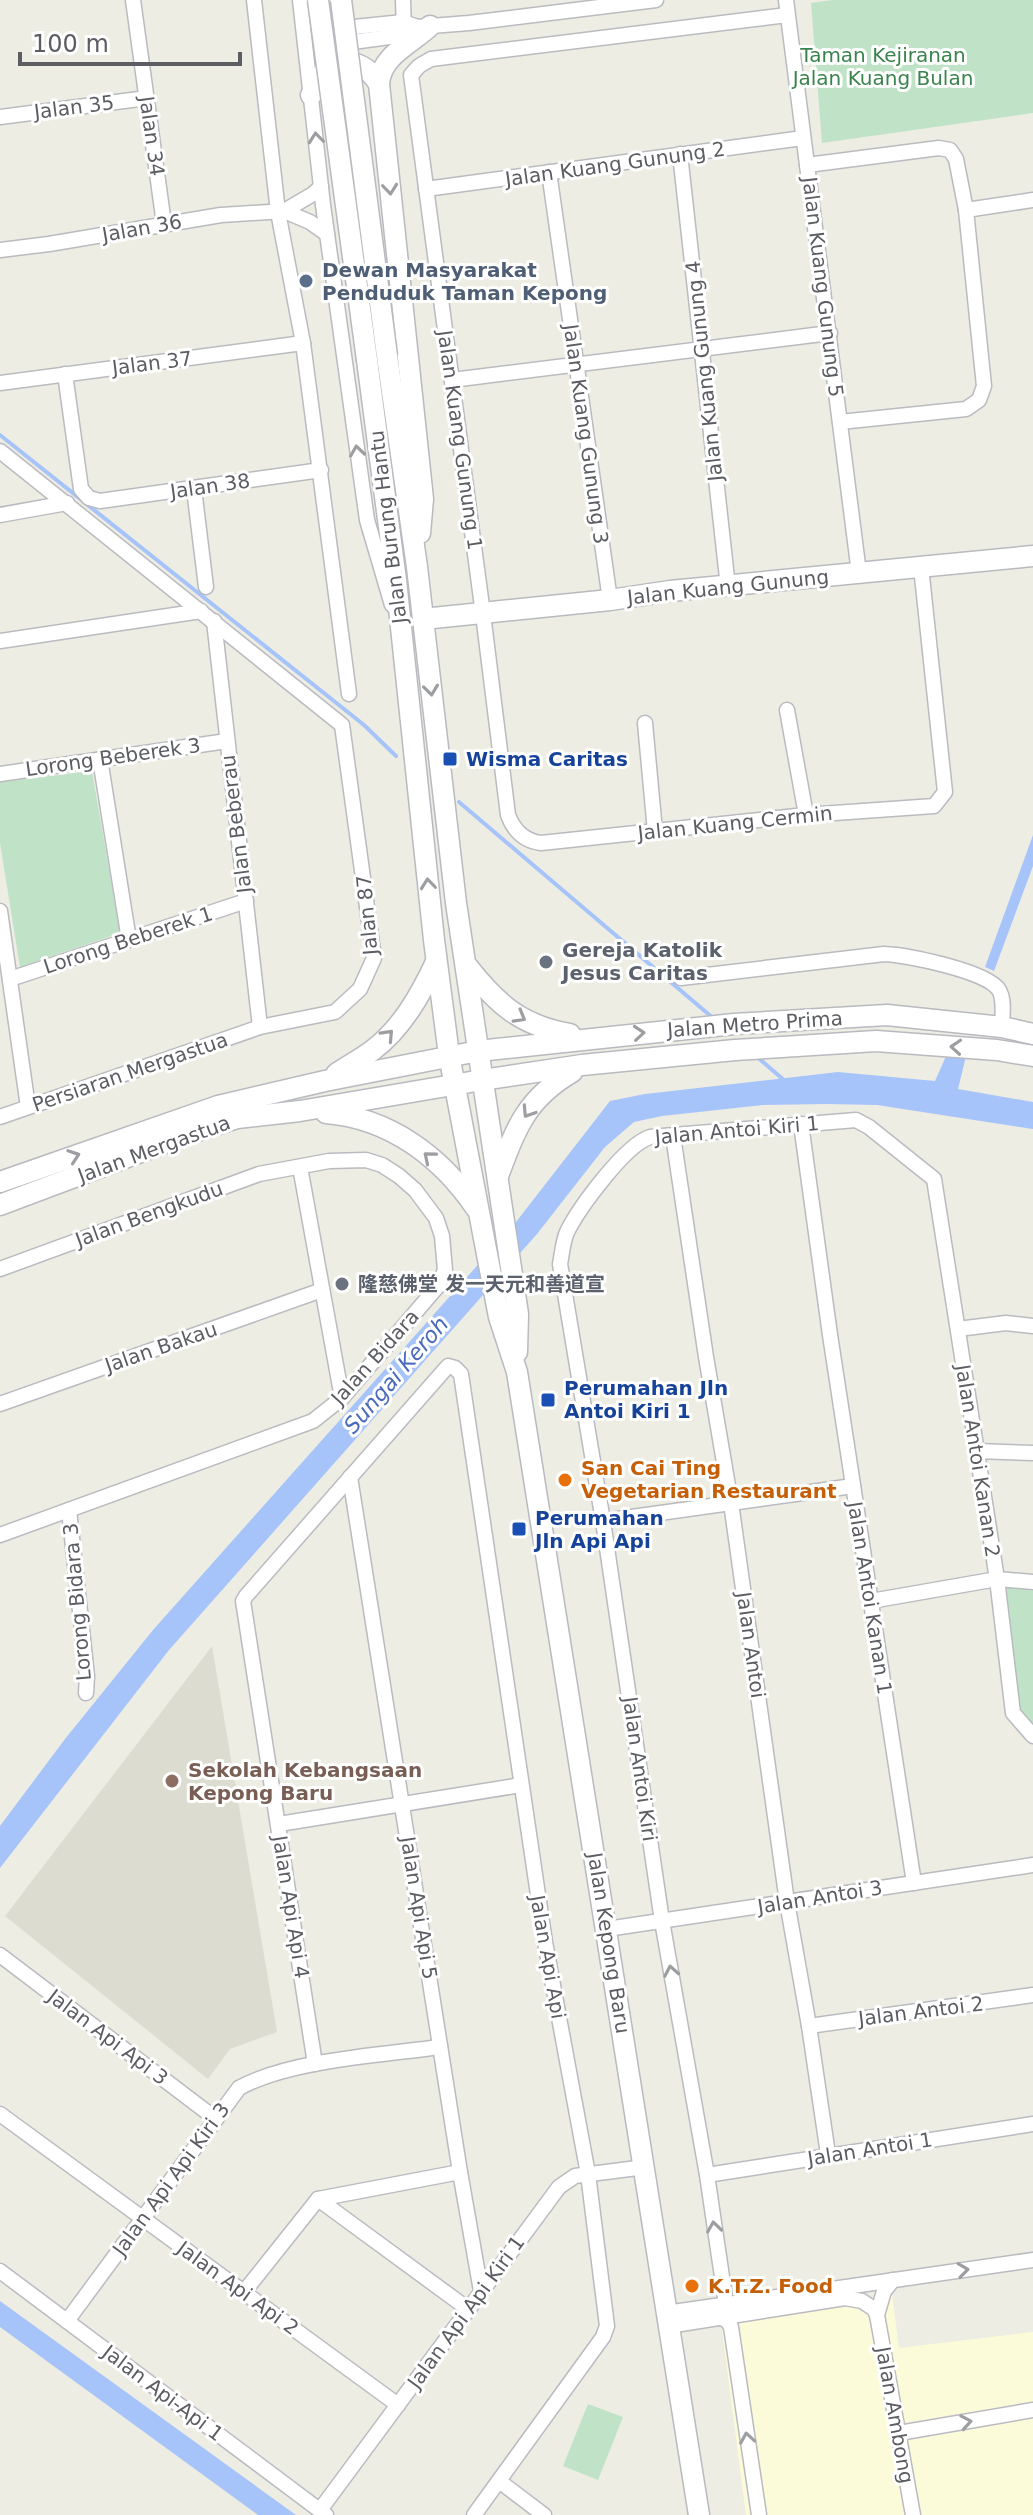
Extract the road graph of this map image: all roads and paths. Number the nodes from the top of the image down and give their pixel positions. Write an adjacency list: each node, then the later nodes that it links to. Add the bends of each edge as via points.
1 (133, 0): 12 (street, Jalan 34)
2 (254, 0): 22 (street)
3 (300, 0): 9 (street)
4 (318, 0): 29 (main road, Jalan Burung Hantu, bridge)
5 (341, 0): 29 (main road, Jalan Burung Hantu, bridge)
6 (656, 0): 8 (street)
7 (786, 8): 14 (street, Jalan Kuang Gunung 5); 19 (street, Jalan Kuang Gunung 1, via 431,59 411,75)
8 (410, 19): 9 (street); 9 (street); 10 (main road)
9 (305, 40): 11 (street)
10 (379, 84): 11 (main road, via 364,66 351,62 324,72); 41 (main road, one-way to 41, via 423,499)
11 (311, 95): 18 (street, one-way to 11)
12 (147, 98): 13 (street, Jalan 35); 23 (street, Jalan 34)
13 (0, 117)
14 (803, 138): 15 (street, Jalan Kuang Gunung 2); 16 (street, Jalan Kuang Gunung 5)
15 (680, 154): 17 (street, Jalan Kuang Gunung 2); 28 (street, Jalan Kuang Gunung 4)
16 (807, 165): 21 (street, via 950,150); 26 (street, Jalan Kuang Gunung 5)
17 (549, 172): 19 (street, Jalan Kuang Gunung 2); 30 (street, Jalan Kuang Gunung 3)
18 (321, 187): 22 (street, Jalan 36); 24 (street)
19 (426, 189): 32 (street, Jalan Kuang Gunung 1)
20 (1033, 200): 21 (street)
21 (966, 210): 34 (street, via 984,386 979,400 966,409)
22 (281, 212): 23 (street, Jalan 36); 24 (street, Jalan 36); 27 (street)
23 (164, 224): 25 (street, Jalan 36)
24 (327, 234): 51 (street, one-way to 24, via 367,520)
25 (0, 250)
26 (830, 333): 28 (street); 34 (street, Jalan Kuang Gunung 5)
27 (303, 343): 31 (street, Jalan 37); 36 (street)
28 (702, 349): 30 (street); 45 (street, Jalan Kuang Gunung 4)
29 (377, 358): 41 (main road, Jalan Burung Hantu); 51 (main road, Jalan Burung Hantu)
30 (577, 366): 32 (street); 46 (street, Jalan Kuang Gunung 3)
31 (65, 374): 33 (street, Jalan 37); 37 (street, Jalan 38, via 81,489 89,498)
32 (452, 380): 48 (street, Jalan Kuang Gunung 1)
33 (0, 383)
34 (840, 422): 43 (street, Jalan Kuang Gunung 5)
35 (0, 451): 38 (street, Jalan 87)
36 (321, 470): 37 (street, Jalan 38); 53 (street)
37 (194, 489): 44 (street)
38 (67, 503): 39 (street); 47 (street, Jalan 87)
39 (0, 515)
40 (1033, 556): 42 (main road, Jalan Kuang Gunung)
41 (417, 567): 49 (main road, Jalan Burung Hantu)
42 (921, 567): 43 (main road, Jalan Kuang Gunung); 59 (street, Jalan Kuang Cermin, via 945,792 934,806)
43 (859, 573): 45 (main road, Jalan Kuang Gunung)
44 (206, 587)
45 (728, 587): 46 (main road, Jalan Kuang Gunung)
46 (610, 600): 48 (main road, Jalan Kuang Gunung)
47 (201, 611): 50 (street, Jalan 87); 52 (street)
48 (483, 614): 49 (main road, Jalan Kuang Gunung); 60 (street, Jalan Kuang Cermin, via 512,825 527,840 541,843)
49 (423, 619): 65 (main road, Jalan Burung Hantu, one-way to 65)
50 (214, 621): 56 (street, Jalan Beberau); 68 (street, Jalan 87, via 342,725 374,958 360,989 335,1012)
51 (401, 636): 64 (main road, Jalan Burung Hantu, one-way to 51)
52 (0, 641)
53 (349, 694)
54 (787, 710): 59 (street)
55 (645, 723): 60 (street)
56 (227, 741): 57 (street, Lorong Beberek 3); 61 (street, Jalan Beberau)
57 (100, 759): 58 (street, Lorong Beberek 3); 63 (street)
58 (0, 774)
59 (806, 815): 60 (street, Jalan Kuang Cermin)
60 (655, 831)
61 (246, 901): 63 (street, Lorong Beberek 1); 68 (street, Jalan Beberau)
62 (0, 911): 67 (street)
63 (129, 940): 67 (street, Lorong Beberek 1)
64 (436, 962): 73 (main road, Jalan Burung Hantu); 77 (main road, one-way to 64, via 376,1048 394,1029)
65 (464, 963): 71 (main road, one-way to 71, via 484,988 523,1020); 72 (main road, Jalan Burung Hantu)
66 (681, 978): 69 (street, via 906,955 991,982 1002,1001)
67 (10, 979): 79 (street)
68 (260, 1027): 79 (street, Persiaran Mergastua)
69 (1002, 1027): 70 (main road, Jalan Metro Prima); 71 (main road, Jalan Metro Prima, one-way to 69, via 887,1015)
70 (1033, 1034)
71 (594, 1037): 72 (main road, Jalan Metro Prima)
72 (478, 1051): 73 (main road, Jalan Metro Prima); 76 (main road, Jalan Burung Hantu)
73 (449, 1055): 77 (main road, Jalan Mergastua); 78 (main road, Jalan Burung Hantu)
74 (1033, 1056): 75 (main road, Jalan Metro Prima, one-way to 75, via 876,1041)
75 (582, 1065): 76 (main road, Jalan Metro Prima); 85 (main road, one-way to 85, via 535,1101)
76 (482, 1080): 78 (main road, Jalan Metro Prima); 85 (main road, Jalan Kepong Baru)
77 (325, 1081): 87 (main road, Jalan Mergastua, one-way to 77, via 218,1106)
78 (455, 1084): 80 (main road, Jalan Mergastua); 89 (main road, Jalan Kepong Baru)
79 (28, 1107): 81 (street, Persiaran Mergastua)
80 (300, 1111): 88 (main road, Jalan Mergastua, via 237,1118); 89 (main road, one-way to 80, via 451,1175 407,1140 361,1118)
81 (0, 1117)
82 (801, 1124): 83 (street, Jalan Antoi Kiri 1); 86 (street, Jalan Antoi Kiri 1, via 856,1120); 101 (street, Jalan Antoi Kanan 1)
83 (673, 1136): 90 (street, Jalan Antoi Kiri 1, via 641,1140 613,1167); 102 (street, Jalan Antoi)
84 (300, 1167): 91 (street, Jalan Bengkudu, via 259,1174); 92 (street); 96 (street, Jalan Bidara, via 366,1160 382,1165 415,1190 442,1236 445,1270 438,1286)
85 (498, 1177): 93 (main road, Jalan Kepong Baru)
86 (934, 1179): 95 (street, Jalan Antoi Kanan 2)
87 (0, 1182)
88 (0, 1205)
89 (481, 1219): 93 (main road, Jalan Kepong Baru)
90 (566, 1234): 104 (street, Jalan Antoi Kiri, via 560,1264)
91 (0, 1269)
92 (322, 1290): 96 (street); 97 (street, Jalan Bakau)
93 (508, 1315): 118 (main road, Jalan Kepong Baru)
94 (1033, 1326): 95 (street, via 1006,1323)
95 (958, 1329): 98 (street, Jalan Antoi Kanan 2)
96 (342, 1398): 103 (street, Jalan Bidara, via 313,1421)
97 (0, 1404)
98 (977, 1451): 99 (street); 106 (street, Jalan Antoi Kanan 2)
99 (1033, 1453)
100 (350, 1477): 111 (street, Jalan Api Api, via 448,1366 461,1374); 112 (street, Jalan Api Api 5); 113 (street, Jalan Api Api 4, via 246,1596)
101 (853, 1486): 102 (street); 108 (street, Jalan Antoi Kanan 1)
102 (731, 1503): 104 (street); 116 (street, Jalan Antoi)
103 (69, 1510): 105 (street, Jalan Bidara); 109 (street, Lorong Bidara 3)
104 (603, 1521): 117 (street, Jalan Antoi Kiri)
105 (0, 1535)
106 (997, 1579): 107 (street); 108 (street); 110 (street, Jalan Antoi Kanan 2, via 1013,1713)
107 (1033, 1582)
108 (871, 1601): 115 (street, Jalan Antoi Kanan 1)
109 (86, 1693)
110 (1033, 1736)
111 (521, 1785): 112 (street); 130 (street, Jalan Api Api)
112 (403, 1805): 113 (street); 122 (street, Jalan Api Api 5)
113 (279, 1824): 123 (street, Jalan Api Api 4)
114 (1033, 1865): 115 (street, Jalan Antoi 3)
115 (914, 1883): 116 (street, Jalan Antoi 3)
116 (787, 1902): 117 (street, Jalan Antoi 3); 121 (street, Jalan Antoi)
117 (662, 1921): 118 (street, Jalan Antoi 3); 131 (street, Jalan Antoi Kiri, one-way to 117)
118 (607, 1929): 128 (main road, Jalan Kepong Baru)
119 (0, 1955): 125 (street, Jalan Api Api 3)
120 (1033, 1995): 121 (street, Jalan Antoi 2)
121 (809, 2026): 127 (street, Jalan Antoi)
122 (440, 2047): 123 (street, Jalan Api Api Kiri 3); 129 (street, Jalan Api Api 5)
123 (315, 2064): 125 (street, Jalan Api Api Kiri 3, via 256,2078 239,2088)
124 (0, 2114): 133 (street, Jalan Api Api 2)
125 (216, 2119): 133 (street, Jalan Api Api Kiri 3)
126 (1033, 2124): 127 (street, Jalan Antoi 1)
127 (828, 2154): 131 (street, Jalan Antoi 1)
128 (645, 2167): 130 (street, Jalan Api Api Kiri 1); 142 (main road, Jalan Kepong Baru)
129 (460, 2172): 132 (street); 137 (street, Jalan Api Api 5)
130 (588, 2174): 137 (street, Jalan Api Api Kiri 1, via 559,2187); 147 (street, Jalan Api Api, via 607,2326)
131 (707, 2175): 140 (street, Jalan Antoi Kiri, one-way to 131)
132 (318, 2199): 138 (street); 139 (street)
133 (143, 2219): 138 (street, Jalan Api Api 2); 143 (street, Jalan Api Api Kiri 3)
134 (1033, 2260): 136 (street, one-way to 134)
135 (0, 2271): 143 (street, Jalan Api-Api 1)
136 (893, 2280): 140 (street); 141 (street)
137 (481, 2291): 139 (street, Jalan Api Api Kiri 1)
138 (244, 2292): 144 (street, Jalan Api Api 2)
139 (468, 2309): 144 (street, Jalan Api Api Kiri 1)
140 (723, 2311): 141 (street, via 845,2298 862,2301); 142 (street); 152 (street, Jalan Antoi Kiri, one-way to 140, via 731,2327)
141 (877, 2315): 146 (street, Jalan Ambong)
142 (667, 2320): 151 (main road, Jalan Kepong Baru)
143 (67, 2321): 148 (street, Jalan Api-Api 1)
144 (398, 2405): 148 (street, Jalan Api Api Kiri 1)
145 (1033, 2410): 146 (street, one-way to 145)
146 (899, 2433): 153 (street, Jalan Ambong)
147 (499, 2481): 149 (street, Jalan Api Api); 150 (street)
148 (323, 2513)
149 (474, 2515)
150 (544, 2515)
151 (699, 2515)
152 (759, 2515)
153 (913, 2515)

